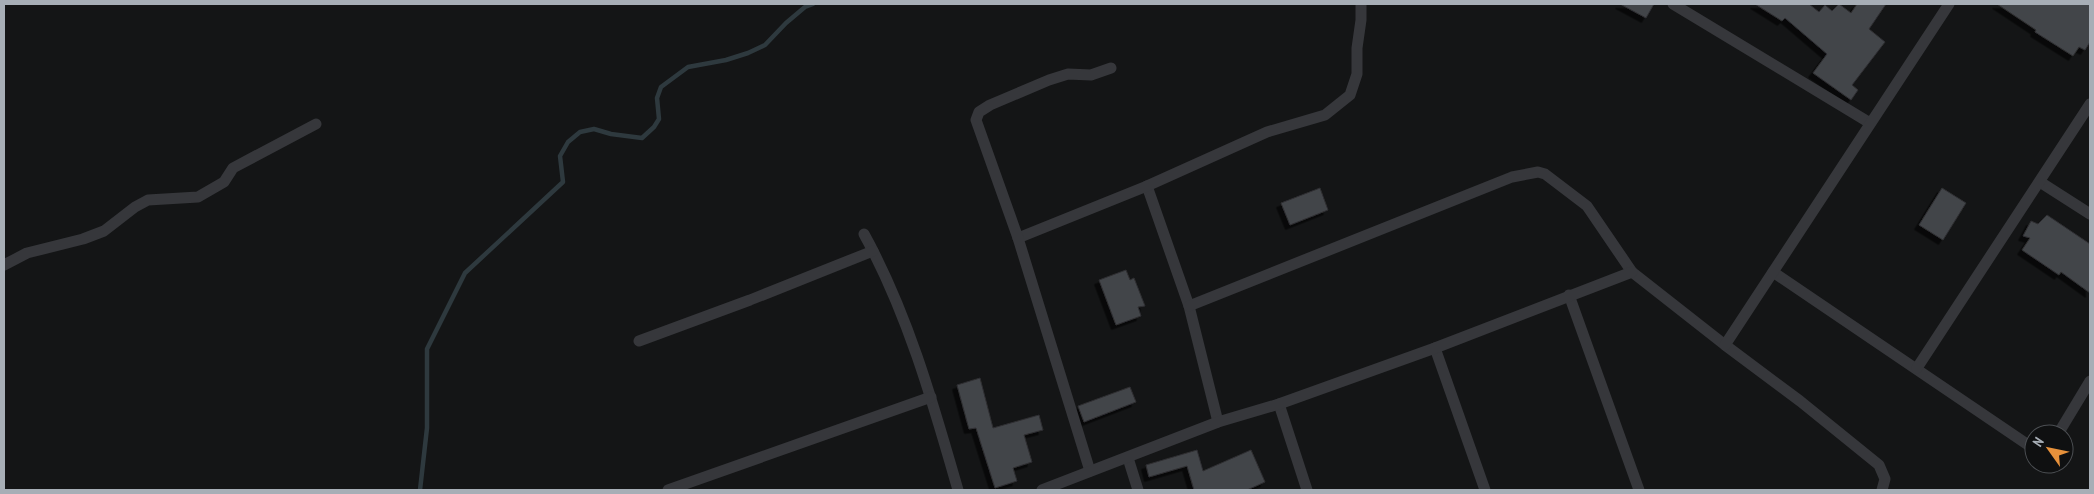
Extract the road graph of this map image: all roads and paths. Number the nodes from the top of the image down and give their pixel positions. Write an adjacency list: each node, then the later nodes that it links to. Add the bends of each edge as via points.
1 (1361, 4): 9 (street, via 1357,74 1350,94 1325,115 1267,132)
2 (1673, 4): 6 (street)
3 (1949, 4): 6 (street)
4 (1111, 68): 12 (street, via 1091,74 1068,74 979,112 976,120 980,136)
5 (2090, 104): 8 (street)
6 (1870, 123): 16 (street)
7 (316, 124): 14 (street, via 233,168 224,182 198,197 148,200 104,231 27,253)
8 (2040, 182): 10 (street); 22 (street)
9 (1147, 186): 12 (street); 18 (street)
10 (2090, 214)
11 (864, 234): 13 (street)
12 (1018, 238): 30 (street)
13 (873, 251): 19 (street); 24 (street, via 904,321)
14 (4, 266)
15 (1632, 272): 17 (street); 18 (street, via 1587,206 1552,178 1538,172 1512,177); 20 (street)
16 (1773, 272): 20 (street); 22 (street)
17 (1569, 295): 21 (street); 37 (street)
18 (1188, 306): 26 (street)
19 (639, 341)
20 (1725, 345): 38 (street, via 1879,464 1885,479)
21 (1435, 348): 25 (street); 36 (street)
22 (1917, 368): 28 (street)
23 (2090, 381): 27 (street)
24 (931, 397): 31 (street); 32 (street)
25 (1279, 404): 26 (street); 35 (street)
26 (1218, 422): 29 (street)
27 (2064, 424)
28 (2024, 442)
29 (1128, 458): 30 (street); 34 (street)
30 (1090, 470): 33 (street)
31 (668, 490)
32 (958, 490)
33 (1042, 490)
34 (1138, 490)
35 (1307, 490)
36 (1485, 490)
37 (1639, 490)
38 (1882, 490)

